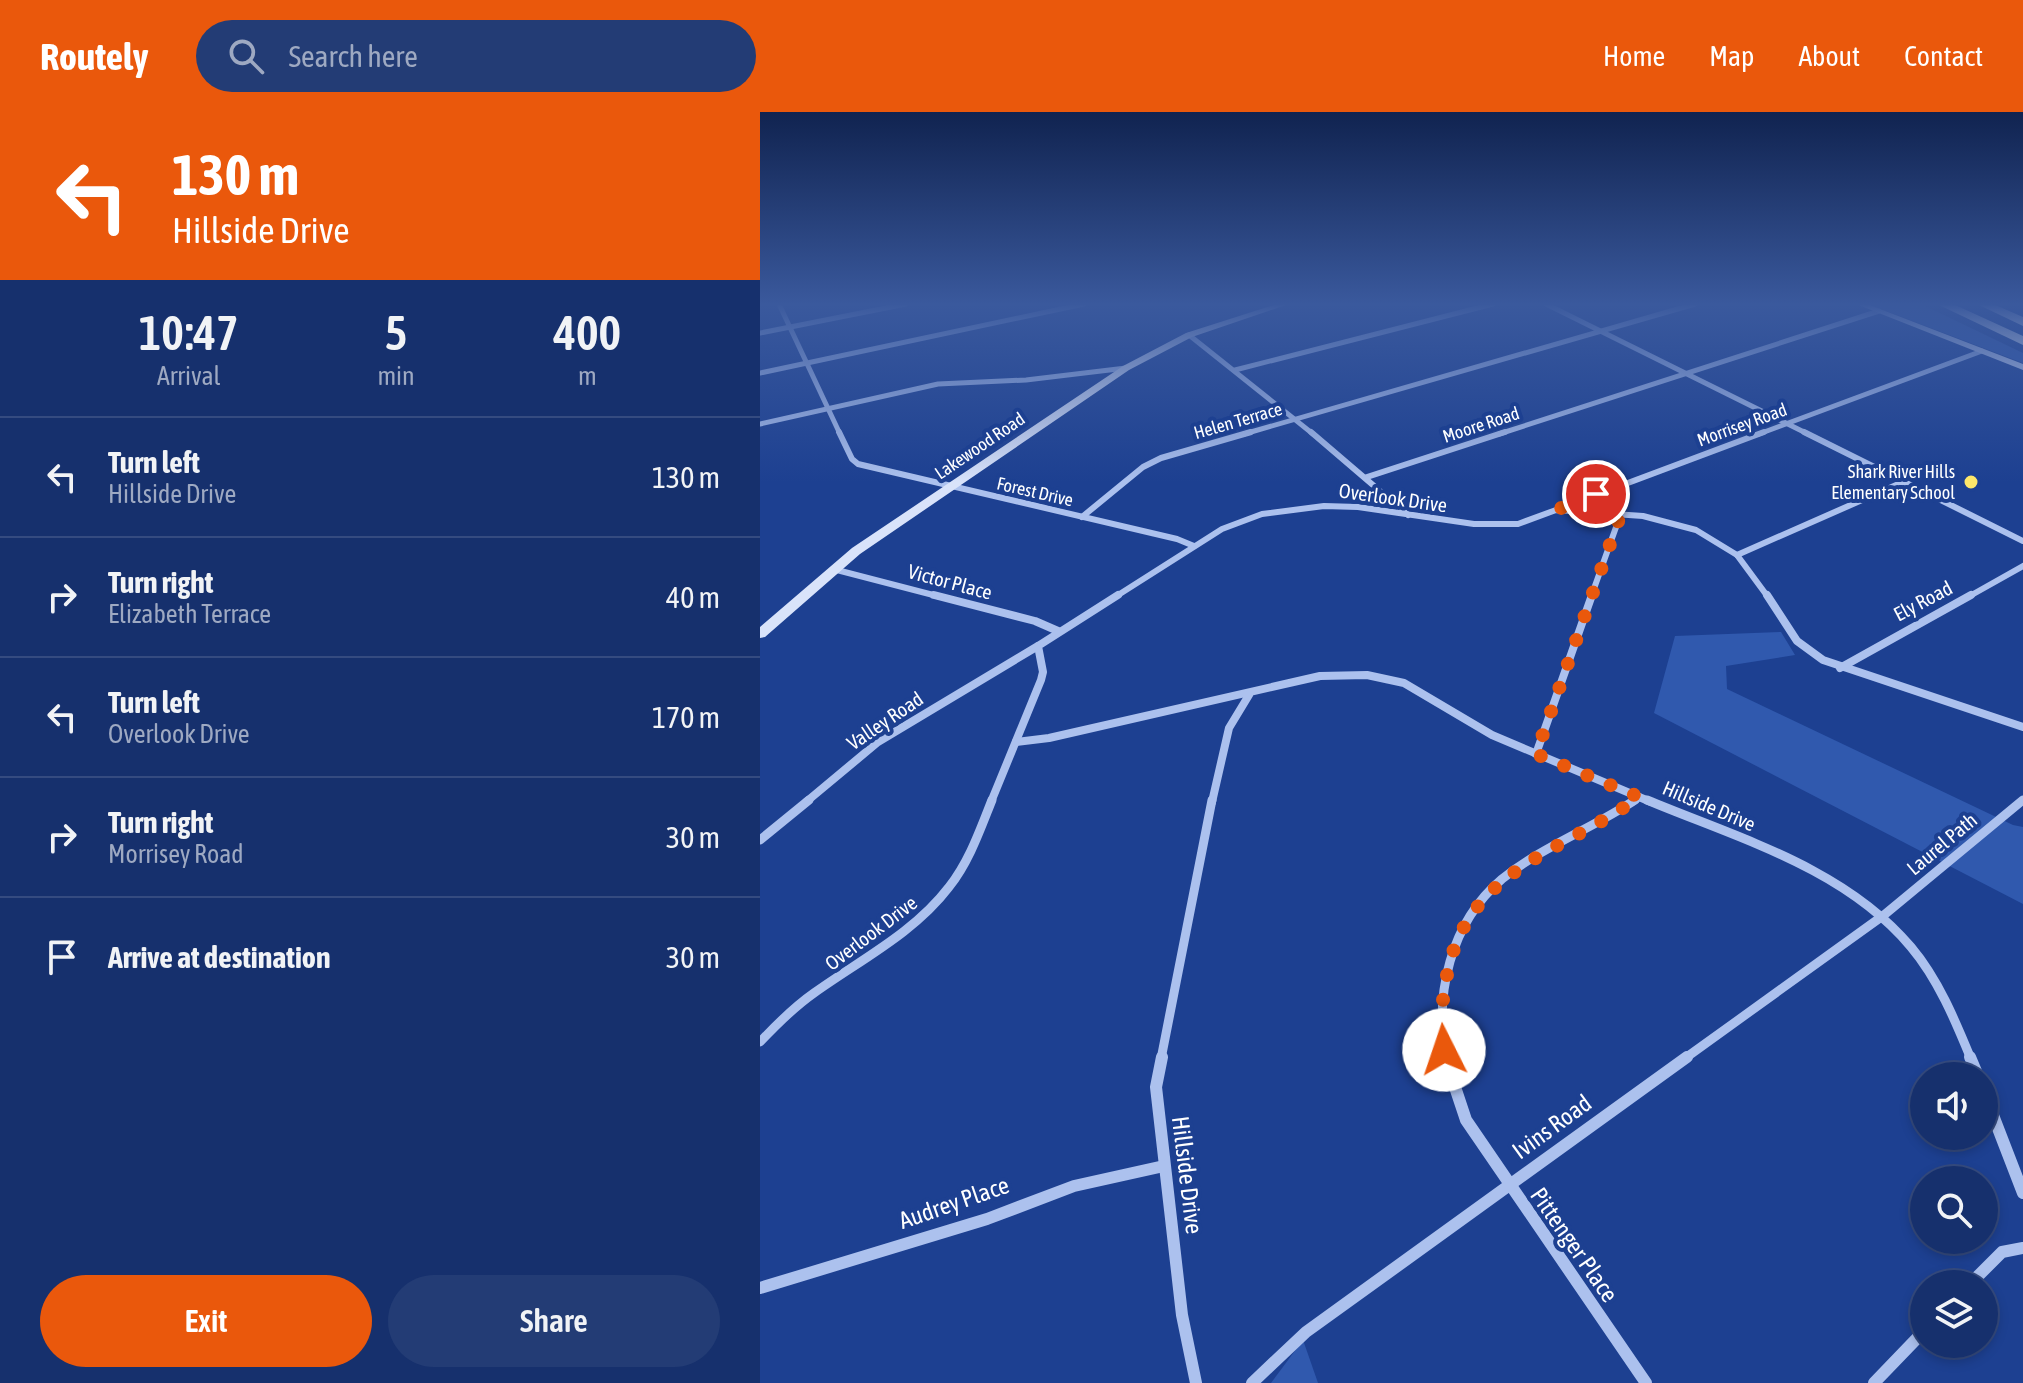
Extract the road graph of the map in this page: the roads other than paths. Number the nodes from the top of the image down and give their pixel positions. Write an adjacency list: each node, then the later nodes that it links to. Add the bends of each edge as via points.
1 (807, 363): 12 (street)
2 (809, 363): 14 (street, Forest Drive)
3 (1135, 363): 10 (street, Lakewood Road)
4 (1226, 363): 11 (street)
5 (1261, 363): 11 (street)
6 (1489, 363): 15 (street, Helen Terrace)
7 (1666, 363): 13 (street)
8 (1716, 363): 13 (street, Moore Road)
9 (1948, 363): 16 (street, Morrisey Road)
10 (1126, 368): 14 (street, via 938,384); 20 (street, Lakewood Road)
11 (1235, 370): 15 (street)
12 (760, 373)
13 (1686, 373): 16 (street); 18 (street, Moore Road)
14 (828, 408): 17 (street); 20 (street, Forest Drive, via 858,464)
15 (1295, 419): 18 (street); 24 (street, Helen Terrace, via 1150,462)
16 (1786, 423): 19 (street); 21 (street, Morrisey Road)
17 (760, 424)
18 (1367, 477): 22 (street)
19 (1903, 482): 25 (street); 27 (street)
20 (951, 487): 24 (street, Forest Drive); 29 (street, Lakewood Road)
21 (1556, 510): 22 (street, Overlook Drive, via 1513,525); 23 (street, Overlook Drive)
22 (1409, 516): 26 (street, Overlook Drive, via 1335,506 1287,509 1238,522)
23 (1620, 516): 27 (street, Overlook Drive, via 1680,524); 39 (street)
24 (1082, 517): 26 (street, Forest Drive)
25 (2023, 541)
26 (1194, 546): 32 (street, Overlook Drive)
27 (1737, 555): 35 (street, Overlook Drive, via 1797,641)
28 (2023, 566): 35 (street, Ely Road)
29 (833, 569): 30 (street, Lakewood Road); 32 (street, Victor Place)
30 (776, 620): 31 (street); 33 (street, Lakewood Road)
31 (760, 624)
32 (1058, 631): 34 (street, Overlook Drive)
33 (760, 634)
34 (1038, 646): 38 (street, Overlook Drive, via 1043,672); 42 (street, Valley Road, via 878,742)
35 (1840, 668): 37 (street, Overlook Drive)
36 (1249, 695): 38 (street, Hillside Drive); 39 (street, Hillside Drive, via 1332,675 1396,680); 47 (street, Hillside Drive, via 1222,749 1158,1075 1156,1107)
37 (2023, 727)
38 (1016, 742): 44 (street, Overlook Drive, via 964,867 930,910 806,1001)
39 (1536, 754): 40 (street, Hillside Drive)
40 (1639, 797): 43 (street, Hillside Drive, via 1811,869); 48 (street, Pittenger Place, via 1492,888 1468,917 1452,956 1441,1023 1449,1074 1466,1120)
41 (2023, 800): 43 (street, Laurel Path)
42 (760, 840)
43 (1884, 915): 45 (street, Hillside Drive, via 1922,957); 48 (street, Ivins Road)
44 (760, 1042)
45 (1972, 1062)
46 (1998, 1128): 49 (street)
47 (1164, 1166): 52 (street, Audrey Place, via 1019,1203 987,1219); 54 (street, Hillside Drive)
48 (1509, 1185): 55 (street, Ivins Road, via 1306,1332); 56 (street, Pittenger Place)
49 (2023, 1193)
50 (2023, 1248): 51 (street, via 2002,1252)
51 (1984, 1270)
52 (760, 1288)
53 (1910, 1346): 57 (street)
54 (1196, 1383)
55 (1252, 1383)
56 (1646, 1383)
57 (1874, 1383)

